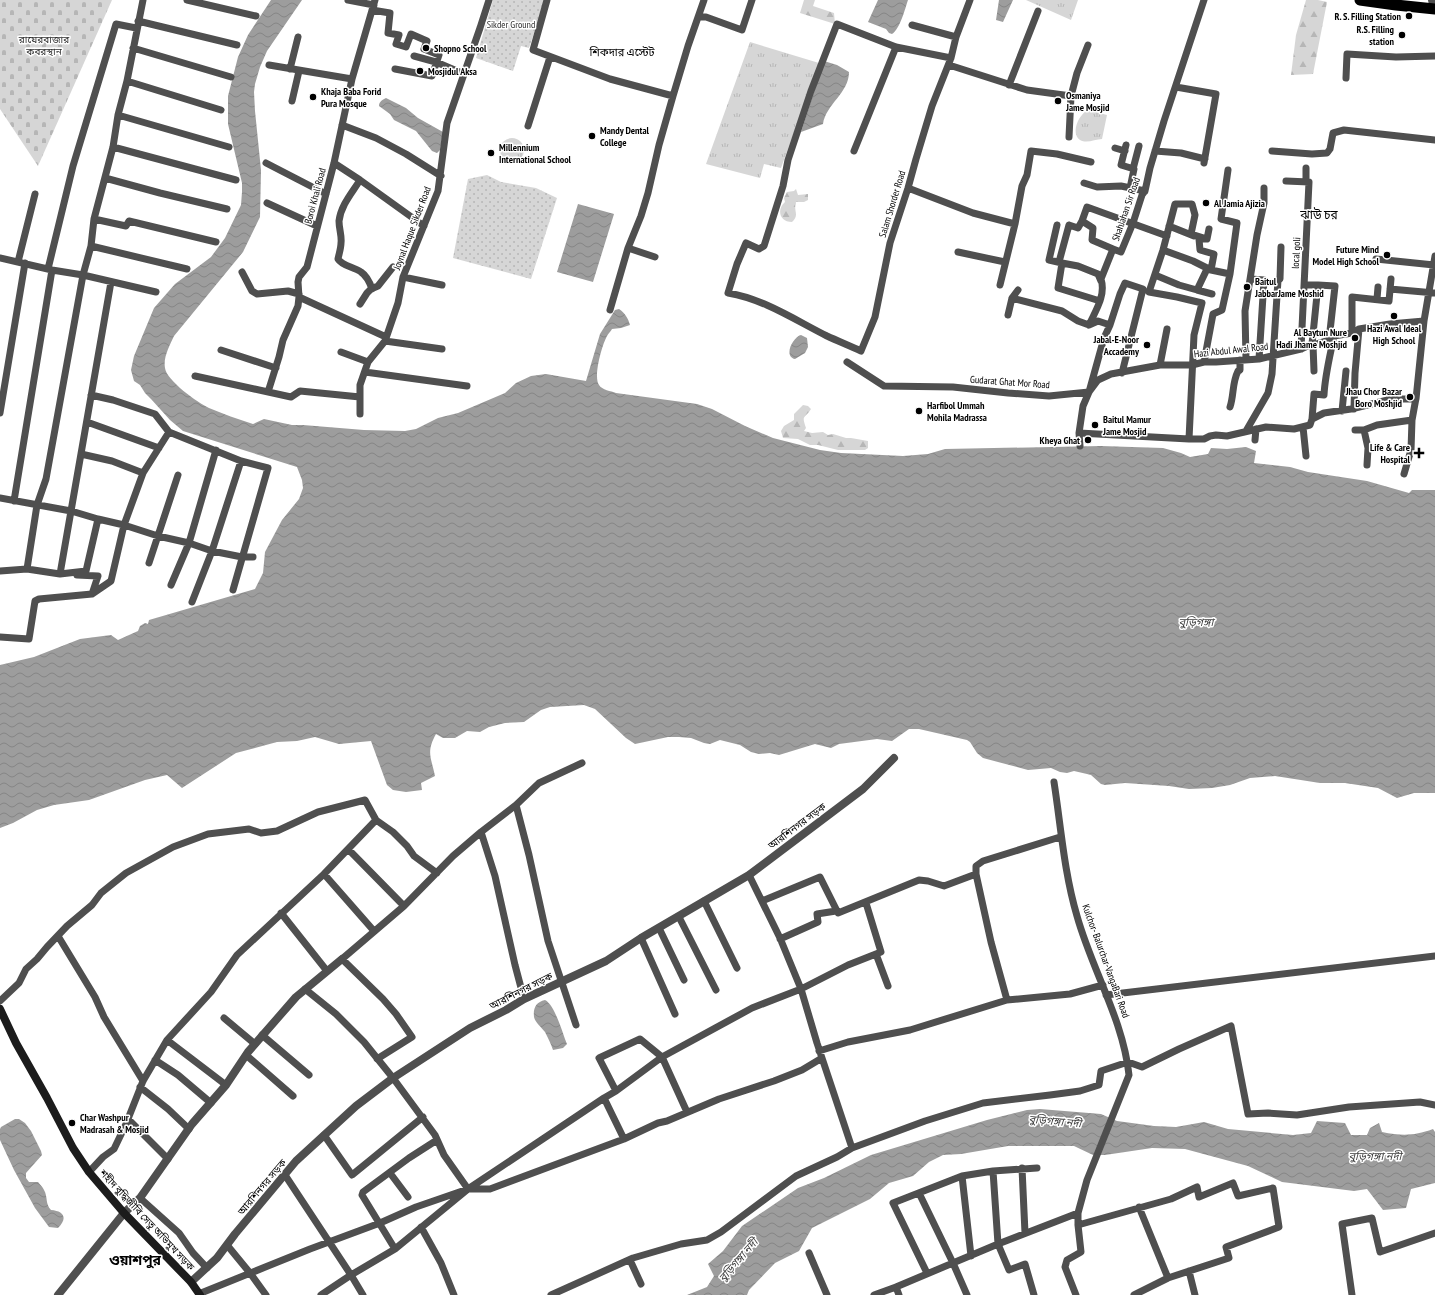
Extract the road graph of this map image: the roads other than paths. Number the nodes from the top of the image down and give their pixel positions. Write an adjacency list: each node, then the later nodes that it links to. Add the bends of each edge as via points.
1 (143, 0): 16 (street)
2 (187, 0): 14 (street)
3 (348, 0): 11 (street)
4 (488, 0): 33 (street, Joynal Haque Sikder Road)
5 (547, 0): 25 (street, via 533,50)
6 (704, 0): 15 (street)
7 (752, 0): 15 (street, via 742,30)
8 (970, 0): 19 (street, Salam Shorder Road)
9 (1204, 0): 39 (street, ShahJahan Sir Road)
10 (1360, 0): 12 (highway, via 1396,6)
11 (373, 5): 27 (street, via 390,13 387,32 399,35 396,44 406,47 411,34 426,40 424,49 439,55); 36 (street, Boroi Khali Road)
12 (1434, 6)
13 (1038, 11): 38 (street)
14 (256, 16)
15 (699, 16): 40 (street)
16 (137, 25): 20 (street); 23 (street); 108 (street, via 116,24 73,166)
17 (912, 25): 19 (street)
18 (298, 37): 30 (street)
19 (956, 37): 28 (street, Salam Shorder Road)
20 (237, 45)
21 (1088, 45): 41 (street)
22 (896, 47): 28 (street); 53 (street); 69 (street, Salam Shorder Road, via 837,24 788,160 783,186 764,246 759,249 746,243 728,293 775,308 861,351 875,317 890,244)
23 (133, 48): 34 (street); 37 (street)
24 (414, 56): 27 (street)
25 (550, 56): 40 (street, via 610,79); 46 (street)
26 (1435, 56): 35 (street, via 1347,54)
27 (436, 62): 31 (street, via 432,76); 33 (street)
28 (950, 62): 38 (street); 69 (street, Salam Shorder Road, via 932,106)
29 (269, 65): 30 (street)
30 (290, 69): 32 (street)
31 (395, 69)
32 (299, 71): 36 (street); 42 (street)
33 (464, 74): 62 (street, Joynal Haque Sikder Road, via 448,123)
34 (231, 77)
35 (1346, 78)
36 (352, 79): 45 (street, Boroi Khali Road)
37 (127, 81): 43 (street); 44 (street)
38 (1009, 85): 41 (street)
39 (1176, 87): 54 (street, ShahJahan Sir Road); 54 (street, via 1216,94 1205,161 1181,153)
40 (673, 96): 91 (street, via 648,193)
41 (1071, 96): 47 (street)
42 (292, 101)
43 (221, 110)
44 (118, 115): 50 (street); 51 (street)
45 (342, 125): 58 (street, Boroi Khali Road); 62 (street, via 376,138)
46 (528, 126)
47 (1069, 137)
48 (1435, 140): 55 (street, via 1344,130 1333,133 1327,153)
49 (1139, 146): 60 (street)
50 (113, 147): 63 (street); 64 (street)
51 (229, 147)
52 (1115, 148): 60 (street, via 1125,148 1117,165)
53 (854, 151)
54 (1156, 151): 72 (street, ShahJahan Sir Road)
55 (1272, 151)
56 (1091, 162): 80 (street, via 1031,151)
57 (266, 163): 74 (street)
58 (334, 163): 65 (street); 74 (street, Boroi Khali Road)
59 (1306, 168): 67 (street, local goli)
60 (1133, 169): 70 (street)
61 (1228, 170): 110 (street, via 1221,219 1238,223)
62 (441, 176): 83 (street, Joynal Haque Sikder Road)
63 (105, 178): 76 (street); 77 (street)
64 (236, 180)
65 (360, 180): 83 (street); 123 (street, via 346,199 341,215 339,225 342,242 338,259 361,272)
66 (1286, 181): 67 (street)
67 (1306, 182): 119 (street, local goli, via 1309,182)
68 (1084, 183): 70 (street, via 1097,187)
69 (908, 188): 80 (street, via 973,213)
70 (1130, 188): 72 (street)
71 (1264, 188): 114 (street, via 1264,203)
72 (1145, 191): 79 (street, ShahJahan Sir Road)
73 (35, 194): 101 (street)
74 (326, 194): 82 (street, Boroi Khali Road)
75 (267, 203): 82 (street)
76 (227, 209)
77 (94, 219): 88 (street, via 126,226 129,221); 89 (street)
78 (1082, 221): 79 (street, via 1087,207); 92 (street, via 1093,228 1092,240); 102 (street, via 1078,228 1069,225)
79 (1133, 223): 86 (street); 92 (street, ShahJahan Sir Road, via 1121,252)
80 (1015, 224): 100 (street)
81 (1058, 225): 102 (street, via 1049,260)
82 (317, 226): 131 (street, Boroi Khali Road, via 306,267 299,277)
83 (424, 226): 113 (street, Joynal Haque Sikder Road)
84 (1169, 226): 86 (street); 87 (street); 87 (street, via 1176,204 1192,204 1195,215 1191,234)
85 (1209, 229): 87 (street)
86 (1167, 236): 93 (street)
87 (1203, 239): 94 (street)
88 (216, 242)
89 (91, 246): 106 (street); 111 (street)
90 (1281, 247): 152 (street)
91 (628, 248): 97 (street); 136 (street)
92 (1113, 249): 121 (street, ShahJahan Sir Road, via 1101,279)
93 (1163, 250): 103 (street); 112 (street)
94 (1200, 250): 103 (street); 107 (street, via 1214,254)
95 (958, 252): 100 (street)
96 (1435, 256): 104 (street)
97 (655, 257)
98 (0, 258): 101 (street)
99 (1376, 259): 104 (street)
100 (1006, 262): 118 (street)
101 (22, 263): 108 (street); 175 (street)
102 (1061, 263): 121 (street, via 1098,274); 134 (street, via 1058,288)
103 (1199, 265): 107 (street)
104 (1434, 265): 129 (street)
105 (393, 267): 123 (street, via 378,286)
106 (187, 269)
107 (1209, 269): 110 (street); 126 (street)
108 (50, 270): 111 (street); 200 (street)
109 (242, 272): 131 (street, via 252,291 257,294 288,291)
110 (1230, 274): 157 (street, via 1222,310 1213,314)
111 (83, 275): 116 (street); 201 (street, via 46,479)
112 (1155, 275): 126 (street); 127 (street)
113 (403, 277): 117 (street); 145 (street, Joynal Haque Sikder Road, via 398,303)
114 (1251, 279): 153 (street, via 1264,280); 154 (street, via 1245,311)
115 (1391, 279): 124 (street)
116 (111, 282): 128 (street); 169 (street)
117 (442, 285)
118 (1000, 285)
119 (1305, 285): 120 (street); 149 (street, local goli)
120 (1318, 285): 146 (street, via 1334,286); 147 (street)
121 (1104, 287): 134 (street, ShahJahan Sir Road)
122 (1378, 288): 133 (street)
123 (372, 289): 135 (street)
124 (1390, 289): 129 (street); 133 (street, via 1389,301)
125 (1018, 290): 132 (street)
126 (1197, 290): 130 (street)
127 (1146, 291): 141 (street, via 1125,283); 159 (street, via 1202,303 1194,335); 164 (street)
128 (156, 292)
129 (1432, 293): 139 (street)
130 (1212, 294)
131 (299, 296): 145 (street); 160 (street, Boroi Khali Road, via 296,312 283,340)
132 (1012, 298): 137 (street); 140 (street, via 1062,311)
133 (1377, 300): 144 (street, via 1352,297)
134 (1100, 301): 140 (street, ShahJahan Sir Road)
135 (360, 304)
136 (610, 310)
137 (1008, 315)
138 (1327, 317): 146 (street)
139 (1424, 321): 143 (street, Hazi Abdul Awal Road); 171 (street)
140 (1089, 325): 141 (street, via 1098,321)
141 (1110, 325): 168 (street)
142 (1167, 329): 158 (street)
143 (1359, 329): 144 (street, Hazi Abdul Awal Road); 173 (street)
144 (1352, 333): 146 (street, Hazi Abdul Awal Road)
145 (385, 339): 148 (street); 155 (street, Joynal Haque Sikder Road)
146 (1329, 339): 147 (street, Hazi Abdul Awal Road); 177 (street, via 1324,395 1314,394)
147 (1312, 344): 149 (street, Hazi Abdul Awal Road); 161 (street)
148 (442, 349)
149 (1301, 349): 152 (street, Hazi Abdul Awal Road)
150 (220, 350): 160 (street)
151 (341, 352): 155 (street)
152 (1274, 356): 153 (street, Hazi Abdul Awal Road); 184 (street, via 1268,393)
153 (1259, 359): 154 (street, Hazi Abdul Awal Road)
154 (1243, 360): 157 (street, Hazi Abdul Awal Road); 172 (street, via 1234,378)
155 (368, 362): 162 (street, Joynal Haque Sikder Road)
156 (847, 362): 168 (street, Gudarat Ghat Mor Road, via 884,386 953,387 1049,396)
157 (1204, 362): 159 (street, Hazi Abdul Awal Road)
158 (1160, 365): 159 (street, Hazi Abdul Awal Road); 164 (street, Hazi Abdul Awal Road)
159 (1192, 365): 187 (street)
160 (276, 368): 167 (street, Boroi Khali Road)
161 (1314, 371)
162 (364, 372): 166 (street); 170 (street, Joynal Haque Sikder Road)
163 (1346, 372): 174 (street)
164 (1122, 373): 168 (street, Hazi Abdul Awal Road, via 1111,374 1098,380)
165 (194, 376): 167 (street)
166 (467, 386)
167 (268, 392): 170 (street, via 290,397 300,391)
168 (1089, 392): 186 (street, via 1083,406)
169 (91, 395): 179 (street); 185 (street, via 155,414)
170 (360, 397): 176 (street, Joynal Haque Sikder Road)
171 (1416, 398): 173 (street, via 1392,399); 178 (street)
172 (1230, 407)
173 (1354, 409): 174 (street)
174 (1342, 411): 177 (street, via 1324,413)
175 (0, 413)
176 (360, 414)
177 (1312, 419): 180 (street, via 1310,425)
178 (1412, 420): 183 (street, via 1377,424); 197 (street, via 1411,450)
179 (87, 422): 190 (street); 192 (street)
180 (1303, 427): 181 (street); 193 (street)
181 (1256, 429): 184 (street); 188 (street)
182 (1355, 430): 183 (street)
183 (1364, 430): 195 (street, via 1368,448)
184 (1246, 431): 187 (street)
185 (169, 432): 190 (street); 191 (street)
186 (1079, 433): 187 (street); 189 (street)
187 (1189, 440)
188 (1255, 440)
189 (1080, 446)
190 (159, 448): 196 (street)
191 (216, 450): 194 (street); 206 (street)
192 (81, 454): 196 (street, via 112,461); 202 (street)
193 (1306, 456)
194 (241, 461): 207 (street); 208 (street, via 268,468)
195 (1367, 465)
196 (143, 473): 204 (street)
197 (1404, 474)
198 (178, 475): 205 (street)
199 (0, 498): 200 (street)
200 (14, 501): 201 (street)
201 (37, 505): 202 (street); 211 (street)
202 (71, 512): 203 (street); 214 (street)
203 (98, 519): 204 (street); 213 (street, via 86,571)
204 (124, 525): 205 (street); 217 (street, via 111,581)
205 (158, 536): 206 (street); 210 (street)
206 (189, 543): 207 (street); 215 (street)
207 (212, 551): 208 (street); 218 (street)
208 (242, 557): 209 (street); 216 (street)
209 (253, 557)
210 (149, 563)
211 (27, 569): 212 (street); 214 (street)
212 (0, 571)
213 (75, 573): 214 (street); 217 (street, via 98,576)
214 (60, 574)
215 (171, 585)
216 (233, 590)
217 (92, 594): 219 (street, via 39,599 35,601 29,639)
218 (192, 602)
219 (0, 637)
220 (894, 758): 231 (street, আরশিনগর সড়ক, via 863,789)
221 (582, 763): 223 (street, via 539,784)
222 (1054, 782): 226 (street, Kulchor- Balurchar-VangaBari Road)
223 (516, 805): 225 (street); 250 (street, via 548,941)
224 (376, 820): 227 (street); 228 (street, via 393,832 414,856); 241 (street, via 365,800 318,812 277,831 261,833 249,829 208,834 173,847 126,873 101,893 92,905)
225 (481, 832): 228 (street); 257 (street, via 495,876)
226 (1060, 837): 230 (street, via 983,861 976,866); 251 (street, Kulchor- Balurchar-VangaBari Road, via 1077,917)
227 (348, 849): 229 (street); 235 (street)
228 (437, 873): 235 (street)
229 (324, 874): 237 (street); 240 (street)
230 (976, 874): 234 (street, via 944,886 928,880 919,880); 258 (street)
231 (749, 875): 232 (street, আরশিনগর সড়ক); 233 (street)
232 (704, 901): 238 (street, আরশিনগর সড়ক); 247 (street)
233 (762, 901): 236 (street, via 820,877); 243 (street)
234 (866, 903): 236 (street, via 838,913); 244 (street, via 881,952)
235 (404, 906): 240 (street)
236 (836, 910): 243 (street, via 816,914 818,922)
237 (281, 912): 248 (street); 265 (street, via 237,955 207,996)
238 (679, 917): 239 (street, আরশিনগর সড়ক); 255 (street)
239 (659, 928): 242 (street, আরশিনগর সড়ক); 249 (street)
240 (374, 931): 246 (street)
241 (58, 936): 259 (street, via 26,970 19,983); 275 (street, via 95,997)
242 (641, 938): 250 (street, আরশিনগর সড়ক, via 606,961); 261 (street)
243 (780, 939): 254 (street)
244 (876, 954): 252 (street); 254 (street)
245 (1435, 956): 256 (street)
246 (342, 959): 248 (street); 270 (street, via 383,999 412,1037)
247 (737, 968)
248 (327, 971): 253 (street)
249 (684, 980)
250 (561, 983): 257 (street, আরশিনগর সড়ক); 263 (street)
251 (1103, 985): 256 (street, Kulchor- Balurchar-VangaBari Road); 258 (street, via 1070,994)
252 (888, 986)
253 (306, 989): 264 (street); 270 (street, via 336,1014)
254 (801, 989): 268 (street); 269 (street, via 752,1008)
255 (716, 990)
256 (1106, 995): 272 (street, Kulchor- Balurchar-VangaBari Road, via 1120,1030)
257 (524, 999): 274 (street, আরশিনগর সড়ক, via 470,1028)
258 (1007, 1000): 268 (street, via 910,1030 848,1042)
259 (0, 1001)
260 (0, 1009): 294 (main road, শহীদ বুদ্ধিজীবি সেতু অভিমুখ সড়ক, via 73,1148)
261 (675, 1014)
262 (224, 1018): 266 (street)
263 (576, 1025)
264 (262, 1035): 266 (street); 273 (street)
265 (168, 1040): 271 (street); 276 (street)
266 (255, 1044): 267 (street)
267 (246, 1055): 276 (street); 278 (street)
268 (821, 1055): 282 (street, via 802,1070); 289 (street)
269 (662, 1057): 277 (street); 277 (street, via 640,1039 600,1057); 282 (street)
270 (377, 1059): 274 (street)
271 (155, 1060): 275 (street); 280 (street, via 178,1075)
272 (1128, 1062): 281 (street, via 1142,1067 1231,1026 1248,1114 1297,1115 1349,1107 1420,1102); 289 (street, via 1101,1071 1099,1085 1080,1091 984,1103 925,1121); 304 (street, Kulchor- Balurchar-VangaBari Road, via 1129,1074 1087,1180)
273 (309, 1075)
274 (393, 1078): 283 (street); 286 (street, আরশিনগর সড়ক)
275 (142, 1084): 284 (street); 285 (street)
276 (226, 1085): 280 (street)
277 (616, 1091): 279 (street)
278 (293, 1096)
279 (604, 1098): 287 (street); 298 (street)
280 (211, 1103): 285 (street)
281 (1435, 1104)
282 (687, 1112): 287 (street)
283 (423, 1118): 286 (street, via 352,1175); 288 (street)
284 (128, 1119): 290 (street); 294 (street, via 114,1149)
285 (189, 1129): 290 (street)
286 (324, 1135): 296 (street, আরশিনগর সড়ক)
287 (624, 1139): 298 (street, via 490,1189)
288 (437, 1140): 295 (street); 298 (street)
289 (852, 1148): 316 (street, via 796,1176 707,1240 681,1244)
290 (168, 1159): 301 (street)
291 (1022, 1168): 292 (street); 293 (street); 308 (street)
292 (1037, 1168)
293 (993, 1171): 297 (street); 311 (street)
294 (89, 1172): 303 (main road, শহীদ বুদ্ধিজীবি সেতু অভিমুখ সড়ক)
295 (390, 1173): 300 (street); 305 (street, via 362,1195)
296 (285, 1175): 310 (street); 312 (street, আরশিনগর সড়ক)
297 (962, 1176): 299 (street); 315 (street)
298 (468, 1189): 305 (street); 307 (street)
299 (919, 1193): 317 (street); 321 (street, via 893,1203)
300 (408, 1197)
301 (140, 1198): 303 (street); 318 (street, via 179,1233)
302 (1139, 1207): 306 (street); 319 (street, via 1171,1199 1197,1187 1199,1197 1234,1183 1238,1196 1273,1188 1279,1227 1226,1247 1229,1258); 323 (street)
303 (124, 1213): 324 (main road, শহীদ বুদ্ধিজীবি সেতু অভিমুখ সড়ক); 328 (street)
304 (1078, 1213): 306 (street); 308 (street)
305 (380, 1223): 310 (street); 313 (street)
306 (1078, 1225): 339 (street, via 1081,1252 1067,1260 1065,1266)
307 (421, 1227): 313 (street); 332 (street, via 441,1263)
308 (1025, 1233): 311 (street)
309 (1435, 1234): 342 (street, via 1380,1252 1372,1218 1342,1224)
310 (329, 1242): 320 (street); 322 (street)
311 (998, 1244): 315 (street); 338 (street, via 1009,1270 1025,1264)
312 (227, 1245): 318 (street, আরশিনগর সড়ক); 320 (street)
313 (395, 1249): 322 (street)
314 (810, 1253): 334 (street)
315 (971, 1256): 317 (street)
316 (630, 1260): 325 (street); 333 (street)
317 (953, 1263): 321 (street); 337 (street)
318 (207, 1268): 324 (street, আরশিনগর সড়ক)
319 (1189, 1271): 323 (street); 341 (street)
320 (250, 1273): 327 (street); 329 (street)
321 (927, 1273): 326 (street)
322 (350, 1276): 330 (street); 331 (street)
323 (1168, 1278): 340 (street)
324 (191, 1282): 327 (main road, শহীদ বুদ্ধিজীবি সেতু অভিমুখ সড়ক)
325 (641, 1284)
326 (896, 1287): 335 (street); 336 (street)
327 (200, 1294)
328 (58, 1295)
329 (266, 1295)
330 (321, 1295)
331 (362, 1295)
332 (454, 1295)
333 (551, 1295)
334 (827, 1295)
335 (874, 1295)
336 (899, 1295)
337 (967, 1295)
338 (1034, 1295)
339 (1076, 1295)
340 (1134, 1295)
341 (1195, 1295)
342 (1352, 1295)

